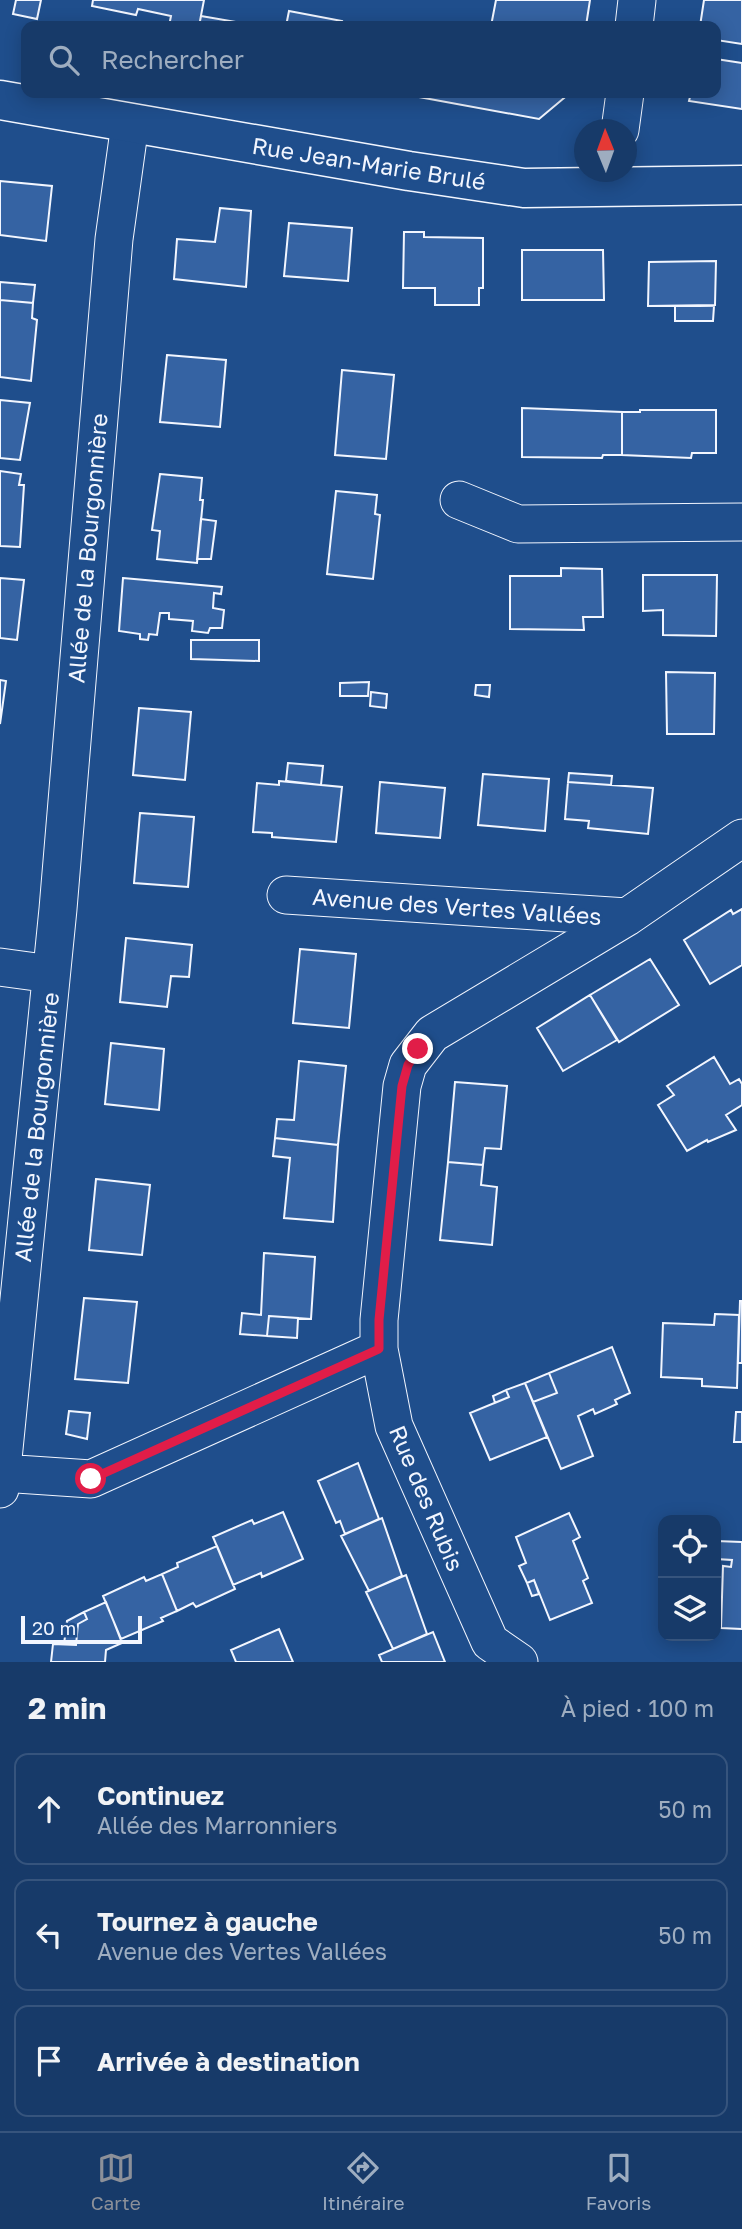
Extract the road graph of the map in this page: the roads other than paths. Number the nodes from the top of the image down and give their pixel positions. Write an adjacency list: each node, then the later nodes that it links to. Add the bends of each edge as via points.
1 (637, 0): 2 (street)
2 (635, 21)
3 (624, 98): 5 (street)
4 (0, 100): 6 (street, Rue Jean-Marie Brulé)
5 (621, 119)
6 (130, 124): 8 (street, Rue Jean-Marie Brulé, via 524,188); 16 (street, Allée de la Bourgonnière, via 114,239)
7 (637, 181): 9 (street, Rue Jean-Marie Brulé)
8 (593, 182)
9 (742, 185)
10 (458, 500): 11 (street, via 518,524)
11 (742, 522)
12 (742, 838): 14 (street, Avenue des Vertes Vallées)
13 (286, 895): 14 (street, Avenue des Vertes Vallées)
14 (627, 917): 17 (street, Avenue des Vertes Vallées, via 432,1034 408,1065)
15 (0, 967): 16 (street, Allée de la Bourgonnière)
16 (51, 974): 18 (street, Allée de la Bourgonnière)
17 (379, 1349): 18 (street, via 91,1479); 19 (street, Rue des Rubis, via 394,1426)
18 (1, 1481)
19 (503, 1655)

